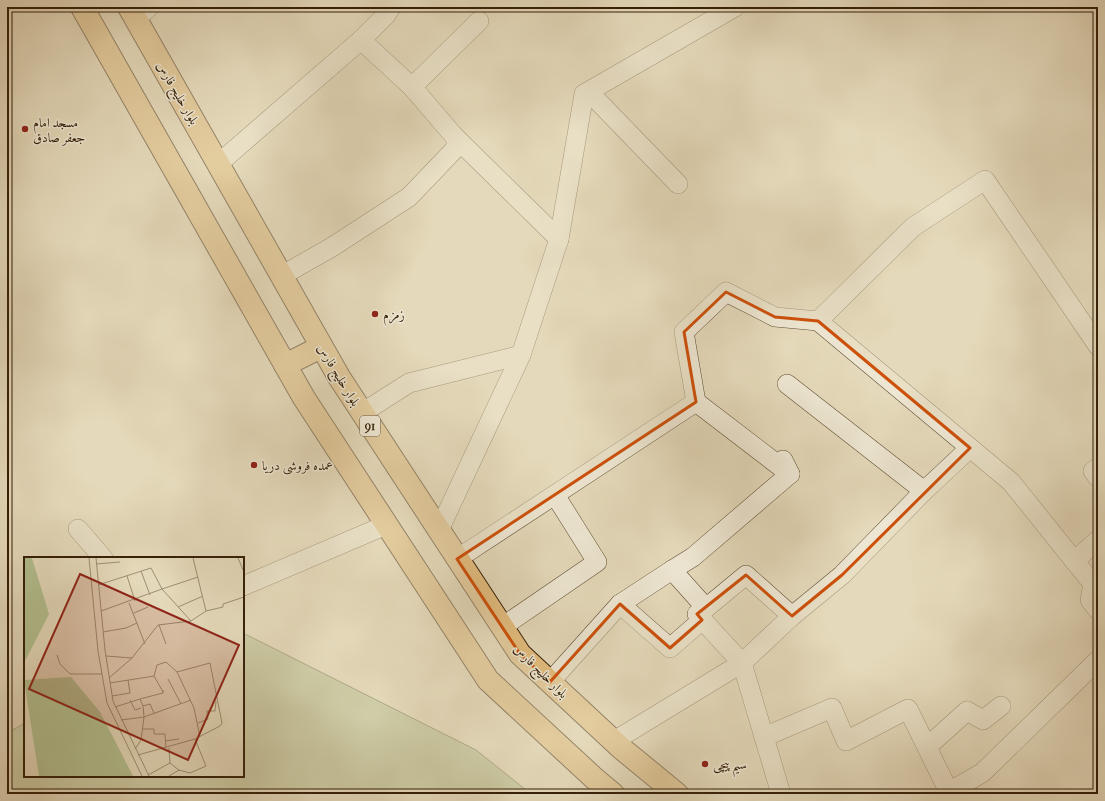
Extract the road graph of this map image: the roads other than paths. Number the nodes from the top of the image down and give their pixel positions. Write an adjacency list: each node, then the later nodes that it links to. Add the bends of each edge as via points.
1 (82, 7): 18 (highway)
2 (735, 7): 8 (street)
3 (386, 10): 6 (street)
4 (138, 11): 10 (highway, بلوار خلیج فارس / 91)
5 (479, 21): 7 (street)
6 (361, 40): 7 (street); 10 (street)
7 (412, 87): 9 (street)
8 (589, 92): 11 (street); 12 (street, via 584,94)
9 (458, 140): 12 (street); 13 (street, via 454,150 410,197)
10 (218, 164): 13 (highway, بلوار خلیج فارس / 91)
11 (678, 184)
12 (559, 239): 17 (street)
13 (281, 276): 15 (highway, بلوار خلیج فارس / 91)
14 (818, 321): 16 (street, via 913,227 985,180); 20 (street, via 775,317 726,292 684,332); 22 (street)
15 (321, 346): 18 (highway); 21 (highway, بلوار خلیج فارس / 91)
16 (1098, 346)
17 (521, 355): 21 (street, via 409,383); 29 (street)
18 (285, 365): 27 (highway)
19 (787, 384): 25 (street)
20 (696, 402): 26 (street); 34 (street, via 786,467 693,557)
21 (362, 412): 29 (highway, بلوار خلیج فارس / 91)
22 (970, 448): 25 (street); 33 (street, via 1011,482)
23 (1098, 468): 24 (street, via 1093,471)
24 (1098, 478)
25 (924, 491): 39 (street, via 842,575)
26 (555, 495): 32 (street); 40 (street, via 597,562)
27 (386, 525): 35 (street); 50 (highway, via 488,680)
28 (78, 529): 31 (street)
29 (438, 530): 32 (highway, بلوار خلیج فارس / 91)
30 (1098, 540): 33 (street)
31 (102, 557)
32 (458, 559): 40 (highway, بلوار خلیج فارس / 91)
33 (1074, 561): 37 (street, via 1093,584 1090,600)
34 (672, 570): 36 (street); 38 (street)
35 (244, 586)
36 (620, 604): 38 (street, via 670,648); 43 (street)
37 (1098, 610)
38 (704, 614): 39 (street, via 746,574); 42 (street)
39 (792, 616): 42 (street)
40 (502, 626): 43 (highway, بلوار خلیج فارس / 91, via 520,654)
41 (1098, 661): 48 (street, via 982,773)
42 (742, 663): 45 (street); 46 (street)
43 (550, 682): 46 (highway, بلوار خلیج فارس / 91)
44 (1001, 706): 47 (street, via 984,720 967,711)
45 (764, 737): 47 (street, via 832,708 846,741 908,709); 52 (street)
46 (614, 741): 51 (highway, بلوار خلیج فارس / 91)
47 (927, 747): 49 (street)
48 (972, 787): 49 (street)
49 (947, 793)
50 (613, 794)
51 (677, 794)
52 (781, 794)

